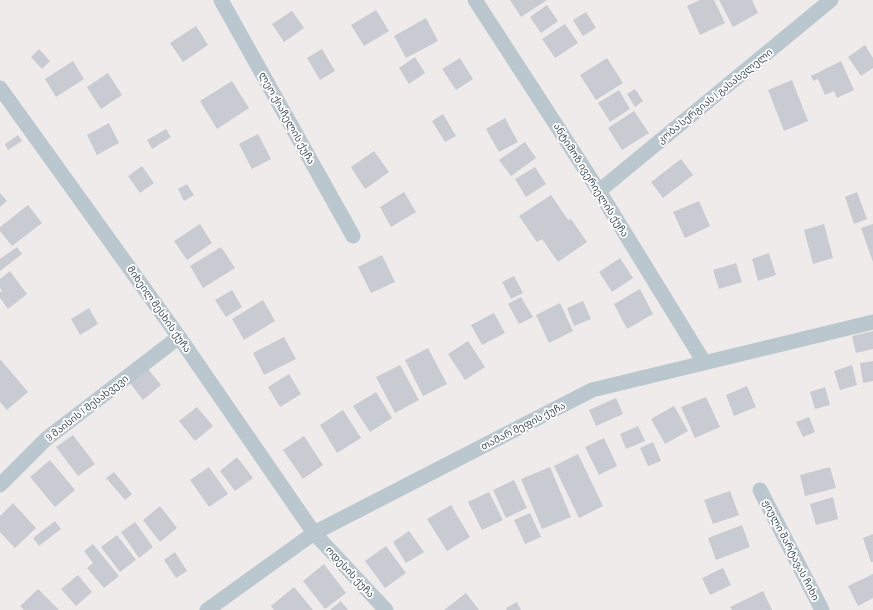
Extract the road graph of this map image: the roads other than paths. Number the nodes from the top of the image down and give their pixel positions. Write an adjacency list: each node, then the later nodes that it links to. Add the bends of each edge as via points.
1 (221, 0): 6 (street, ლეო ქიაჩელის ქუჩა)
2 (475, 0): 5 (street, ანტიმოზ ივერიელის ქუჩა)
3 (831, 0): 5 (street, კობა სერგიას I გასასვლელი)
4 (0, 88): 8 (street, მიხეილ მესხის ქუჩა)
5 (599, 191): 9 (street, ანტიმოზ ივერიელის ქუჩა)
6 (353, 236)
7 (873, 322): 9 (street, თამარ მეფის ქუჩა)
8 (179, 337): 10 (street, 9 მაისის I შესახვევი, via 46,439); 12 (street, მიხეილ მესხის ქუჩა)
9 (704, 362): 12 (street, თამარ მეფის ქუჩა, via 592,390)
10 (0, 484)
11 (760, 490): 15 (street, ჟიული შარტავას ჩიხი)
12 (314, 533): 13 (street, თამარ მეფის ქუჩა); 14 (street, ოდესის ქუჩა)
13 (207, 610)
14 (386, 610)
15 (822, 610)

